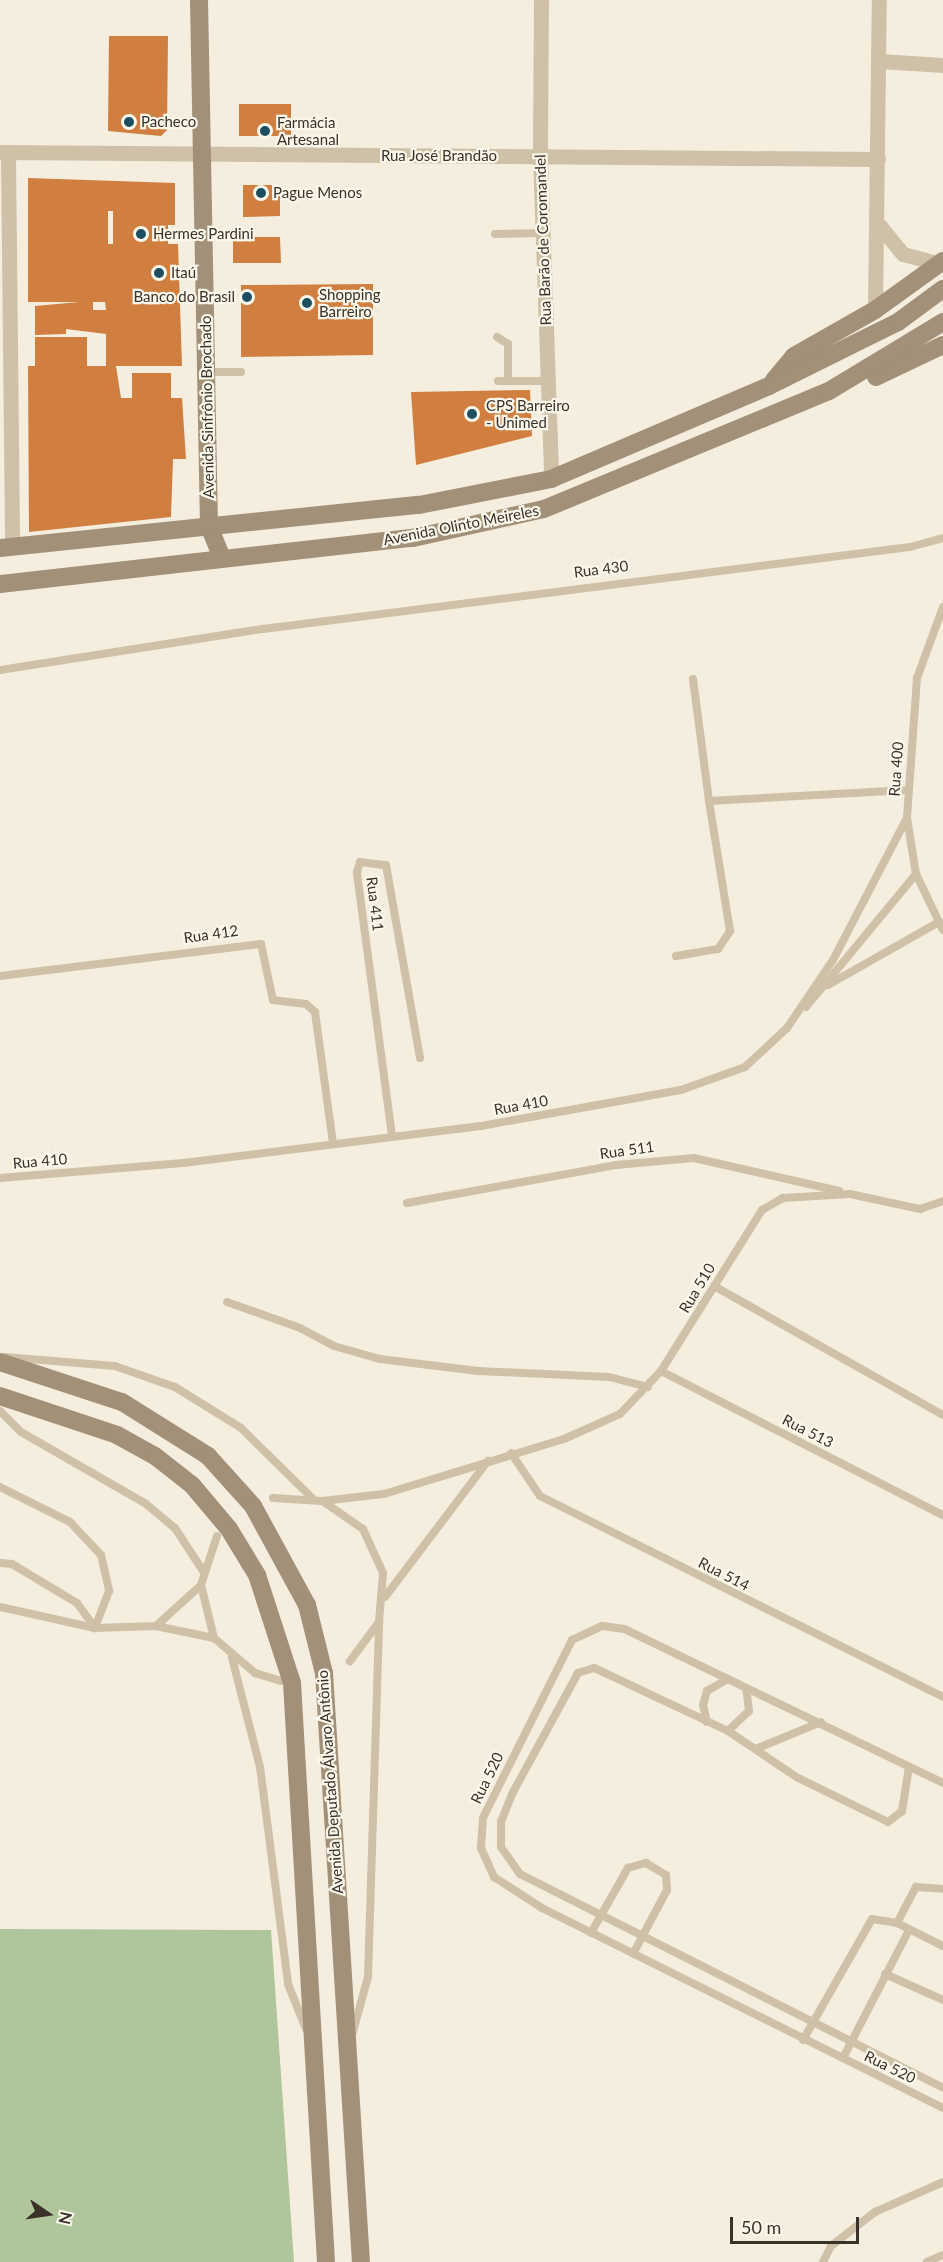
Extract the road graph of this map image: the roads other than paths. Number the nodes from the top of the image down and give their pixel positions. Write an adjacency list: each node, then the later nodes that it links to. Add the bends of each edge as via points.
1 (199, 0): 8 (main road, Avenida Sinfrônio Brochado)
2 (541, 0): 7 (street, Rua Barão de Coromandel)
3 (879, 0): 4 (street)
4 (879, 61): 5 (street); 9 (street)
5 (943, 65)
6 (4, 153): 8 (street, Rua José Brandão); 29 (street)
7 (540, 156): 8 (street, Rua José Brandão); 9 (street, Rua José Brandão); 11 (street, Rua Barão de Coromandel)
8 (202, 157): 19 (main road, Avenida Sinfrônio Brochado)
9 (878, 159): 10 (street)
10 (880, 226): 13 (street, via 903,254); 15 (street)
11 (542, 233): 12 (lane); 23 (street, Rua Barão de Coromandel)
12 (495, 234)
13 (941, 262): 15 (main road, Avenida Olinto Meireles)
14 (943, 289): 24 (main road, Avenida Olinto Meireles, via 898,322)
15 (875, 310): 24 (main road, Avenida Olinto Meireles, via 794,356)
16 (943, 322): 25 (main road, Avenida Olinto Meireles)
17 (496, 337): 22 (lane, via 508,344)
18 (943, 345): 25 (main road, Avenida Olinto Meireles, via 870,380)
19 (207, 372): 20 (lane); 27 (main road, Avenida Sinfrônio Brochado)
20 (241, 372)
21 (498, 381): 22 (lane)
22 (508, 381): 23 (lane)
23 (548, 381): 26 (street, Rua Barão de Coromandel)
24 (769, 386): 26 (main road, Avenida Olinto Meireles)
25 (829, 391): 30 (main road, Avenida Olinto Meireles, via 544,509 413,538)
26 (551, 479): 27 (main road, Avenida Olinto Meireles, via 419,505)
27 (209, 526): 29 (main road, Avenida Olinto Meireles); 30 (main road, Avenida Sinfrônio Brochado)
28 (943, 538): 33 (lane, Rua 430, via 910,547 586,584)
29 (6, 548)
30 (222, 559): 31 (main road, Avenida Olinto Meireles)
31 (0, 584)
32 (943, 607): 35 (lane, Rua 400, via 917,678)
33 (0, 670)
34 (693, 679): 36 (lane)
35 (908, 790): 36 (lane); 37 (lane, Rua 400)
36 (709, 801): 40 (lane, via 730,931 718,949)
37 (907, 818): 38 (lane, Rua 400); 43 (lane, Rua 410, via 833,960)
38 (916, 874): 39 (lane, Rua 400); 42 (lane)
39 (941, 926): 42 (lane)
40 (676, 956)
41 (0, 976): 46 (lane, Rua 412, via 261,944 273,1000 306,1004 315,1012)
42 (824, 987): 43 (lane)
43 (787, 1028): 45 (lane, Rua 410, via 745,1067 681,1090)
44 (420, 1058): 45 (lane, Rua 411, via 386,865 360,862 357,872)
45 (392, 1136): 46 (lane, Rua 410)
46 (333, 1144): 47 (lane, Rua 410)
47 (0, 1178)
48 (850, 1194): 49 (lane, Rua 510, via 920,1209); 50 (lane, Rua 511, via 694,1158 616,1165); 51 (lane, Rua 510, via 783,1198 762,1210)
49 (943, 1201)
50 (407, 1203)
51 (714, 1286): 55 (lane, Rua 510); 59 (lane)
52 (227, 1302): 56 (lane, via 334,1346 380,1359 609,1377)
53 (0, 1357): 64 (lane, via 115,1366 175,1387 241,1428)
54 (0, 1362): 107 (main road, Avenida Deputado Álvaro Antônio, via 122,1402 166,1425 216,1464 253,1506 285,1557 307,1605 324,1674)
55 (661, 1371): 56 (lane, Rua 510); 66 (lane, Rua 513)
56 (648, 1387): 60 (lane, Rua 510, via 620,1414)
57 (0, 1396): 106 (main road, Avenida Deputado Álvaro Antônio, via 117,1435 156,1456 207,1503 257,1575 292,1683)
58 (0, 1411): 69 (lane, via 21,1432 146,1504 175,1528)
59 (943, 1415)
60 (511, 1453): 61 (lane, Rua 510); 82 (lane, Rua 514, via 540,1496)
61 (489, 1460): 65 (lane, Rua 510, via 384,1494); 71 (lane)
62 (0, 1487): 75 (lane, via 70,1522 101,1555 109,1591)
63 (273, 1498): 64 (lane)
64 (313, 1499): 65 (lane)
65 (322, 1501): 71 (lane, via 363,1528 381,1565)
66 (943, 1515)
67 (217, 1536): 69 (lane)
68 (0, 1563): 75 (lane, via 12,1564 77,1603)
69 (203, 1571): 70 (lane)
70 (201, 1585): 74 (lane); 76 (lane)
71 (384, 1598): 73 (lane)
72 (0, 1607): 75 (lane)
73 (379, 1622): 78 (lane); 107 (lane, via 368,1977)
74 (156, 1626): 75 (lane); 76 (lane)
75 (95, 1628)
76 (214, 1638): 77 (lane)
77 (232, 1658): 80 (lane); 106 (lane, via 260,1767 288,1984)
78 (350, 1661)
79 (728, 1679): 81 (lane, Rua 520); 83 (lane, via 707,1691 703,1705); 86 (lane, Rua 520, via 624,1629 588,1629 572,1640)
80 (281, 1681)
81 (746, 1688): 84 (lane, Rua 520); 85 (lane, via 749,1711)
82 (943, 1697)
83 (707, 1722): 85 (lane, Rua 520); 87 (lane, Rua 520, via 594,1668 578,1673)
84 (821, 1722): 88 (lane); 91 (lane, Rua 520)
85 (728, 1731): 88 (lane, Rua 520)
86 (524, 1734): 87 (lane); 89 (lane, Rua 520)
87 (540, 1744): 90 (lane, Rua 520)
88 (758, 1748): 91 (lane, Rua 520, via 798,1778 888,1822 902,1811)
89 (513, 1755): 90 (lane); 97 (lane, Rua 520, via 483,1818 481,1848 494,1877)
90 (528, 1765): 94 (lane, Rua 520, via 501,1821 501,1847 520,1874)
91 (909, 1767): 92 (lane, Rua 520)
92 (943, 1783)
93 (943, 1889): 95 (lane, via 916,1887)
94 (602, 1915): 97 (lane); 98 (lane, Rua 520); 98 (lane, via 628,1868 646,1863 669,1881)
95 (897, 1923): 96 (lane); 103 (lane, via 881,1917 864,1925)
96 (909, 1930): 99 (lane); 101 (lane)
97 (591, 1933): 100 (lane, Rua 520)
98 (643, 1935): 100 (lane); 103 (lane, Rua 520)
99 (943, 1946)
100 (633, 1954): 104 (lane, Rua 520)
101 (885, 1974): 102 (lane); 105 (lane)
102 (943, 2000)
103 (814, 2023): 104 (lane); 105 (lane, Rua 520)
104 (804, 2040): 108 (lane, Rua 520)
105 (850, 2043): 108 (lane); 109 (lane, Rua 520)
106 (315, 2051): 113 (main road, Avenida Deputado Álvaro Antônio)
107 (348, 2053): 114 (main road, Avenida Deputado Álvaro Antônio)
108 (843, 2058): 110 (lane, Rua 520)
109 (943, 2088)
110 (943, 2108)
111 (943, 2182): 115 (lane, via 875,2212 831,2246)
112 (943, 2255): 116 (lane)
113 (326, 2262)
114 (361, 2262)
115 (823, 2262)
116 (927, 2262)

